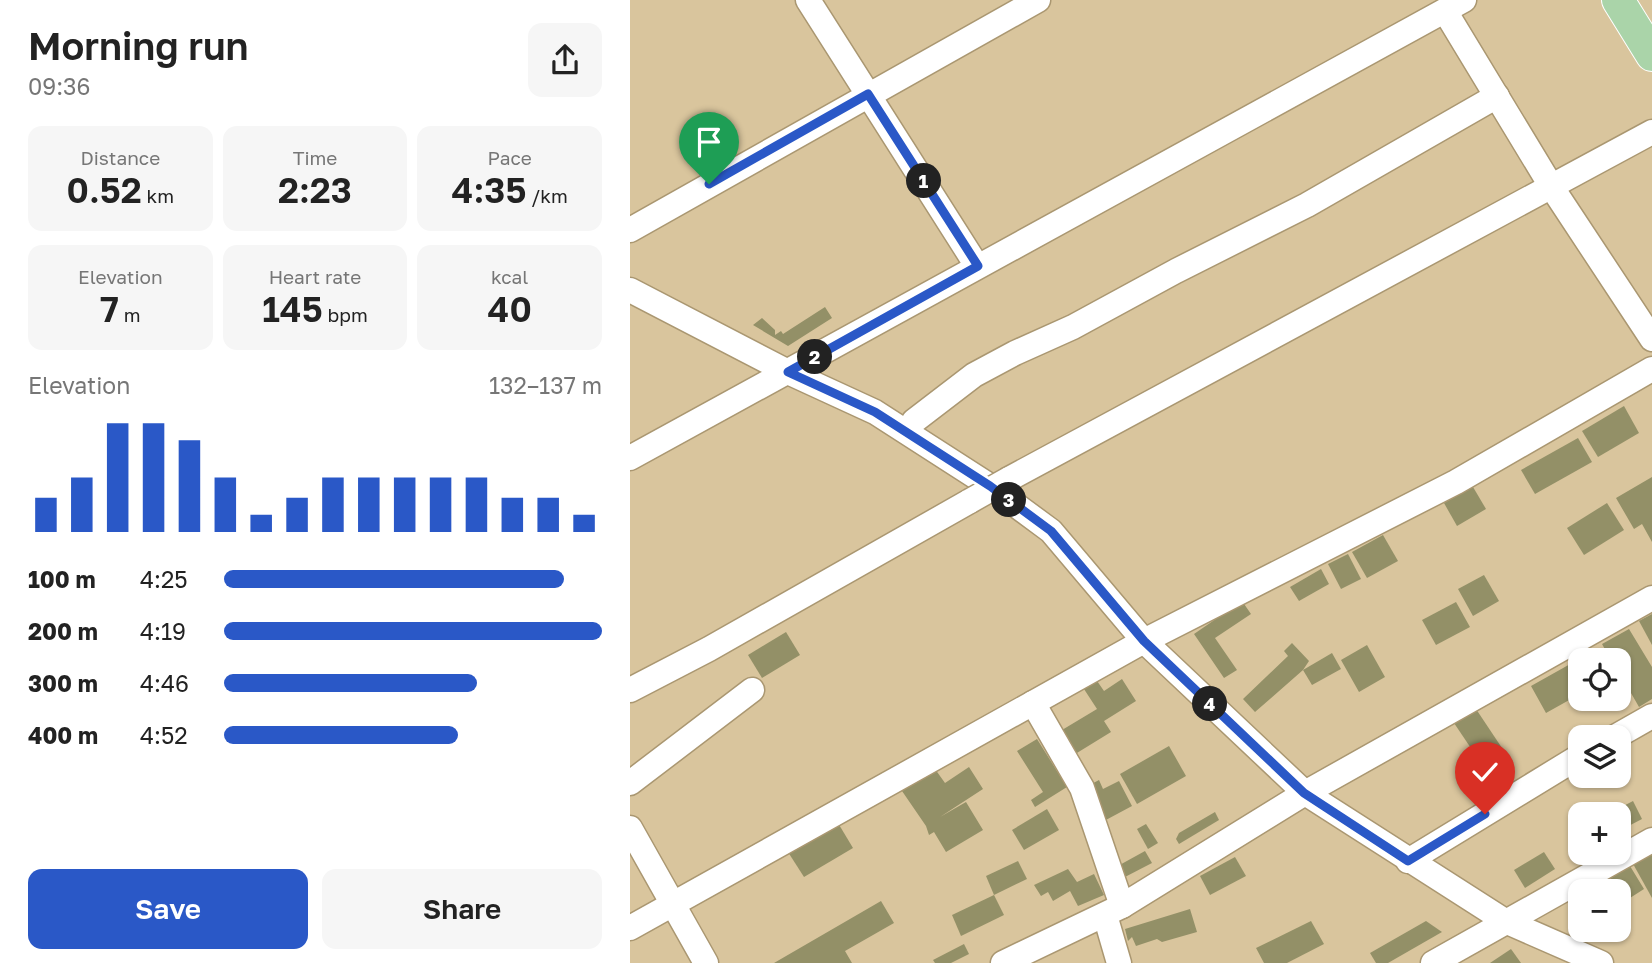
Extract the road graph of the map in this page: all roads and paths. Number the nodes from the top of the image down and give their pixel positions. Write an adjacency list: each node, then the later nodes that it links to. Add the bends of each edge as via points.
1 (808, 0): 6 (street)
2 (1038, 0): 6 (street)
3 (1618, 0): 5 (main road)
4 (1455, 5): 7 (street); 11 (street)
5 (1652, 55)
6 (868, 94): 10 (street); 11 (street)
7 (1497, 96): 9 (street); 16 (street, via 1307,205 974,375)
8 (1652, 132): 9 (street)
9 (1551, 186): 13 (street); 20 (street, bridge)
10 (630, 230)
11 (978, 266): 15 (street)
12 (630, 290): 15 (street)
13 (1652, 339)
14 (1652, 369): 19 (street, via 1456,482)
15 (788, 372): 17 (street); 19 (street, via 875,412 1051,531)
16 (914, 421)
17 (630, 458)
18 (1652, 598): 27 (street)
19 (1144, 641): 22 (street); 27 (street)
20 (630, 690)
21 (752, 690): 26 (street)
22 (1033, 703): 31 (street); 32 (street, via 1082,788)
23 (1652, 716): 24 (street)
24 (1631, 728)
25 (1568, 763): 30 (street)
26 (630, 783)
27 (1304, 793): 30 (street); 32 (street)
28 (630, 828): 31 (street)
29 (1652, 839): 33 (street)
30 (1408, 861): 33 (street)
31 (673, 905): 34 (street); 35 (street)
32 (1113, 910): 36 (street); 37 (street)
33 (1505, 921): 38 (street); 39 (street)
34 (630, 928)
35 (706, 963)
36 (1003, 963)
37 (1119, 963)
38 (1433, 963)
39 (1601, 963)

